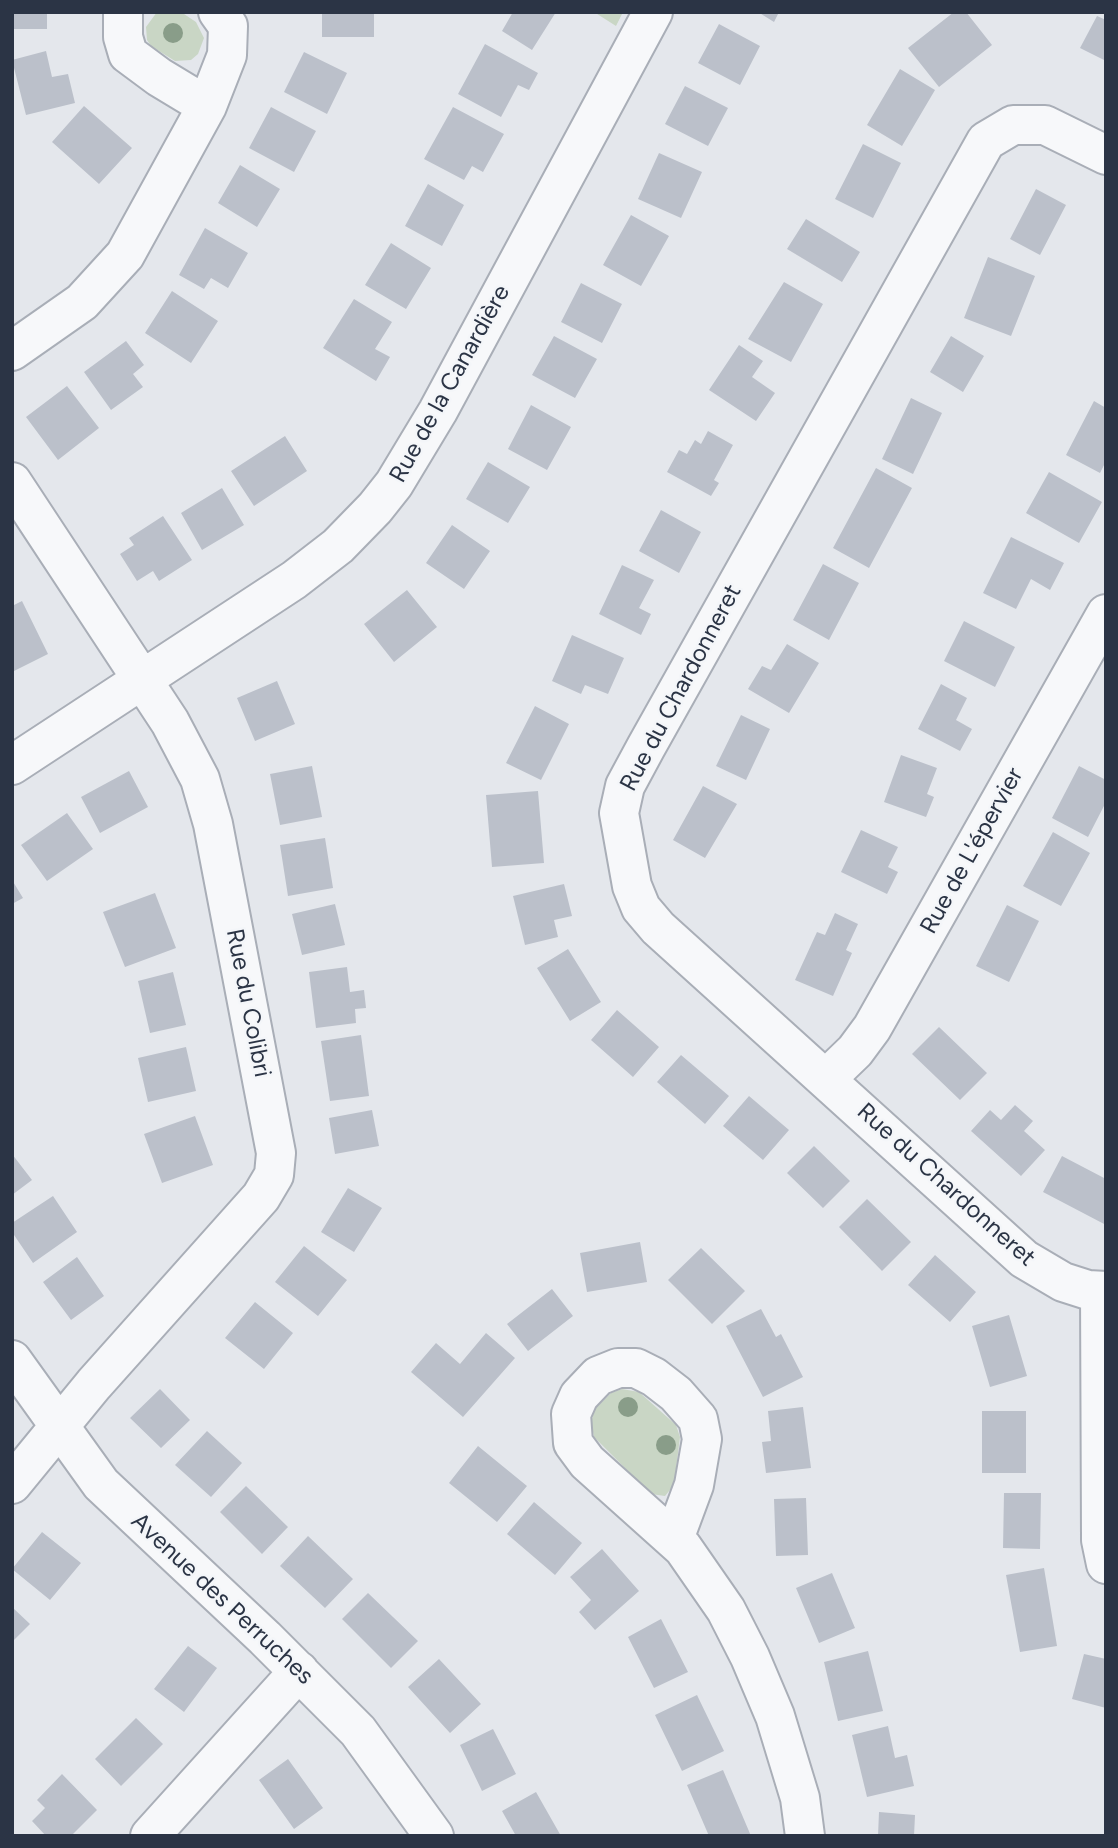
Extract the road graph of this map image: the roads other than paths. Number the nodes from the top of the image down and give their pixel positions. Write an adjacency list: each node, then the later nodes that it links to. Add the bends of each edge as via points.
1 (123, 12): 4 (street, via 128,54)
2 (218, 12): 4 (street, via 228,26 229,45)
3 (653, 12): 9 (street, Rue de la Canardière, via 394,484 326,556)
4 (207, 106): 6 (street, via 115,269 82,302)
5 (1106, 155): 11 (street, Rue du Chardonneret, via 1066,133 1037,124 1013,125 986,141 622,794 620,821 628,873 647,916)
6 (12, 351)
7 (12, 482): 9 (street, Rue du Colibri)
8 (1106, 614): 11 (street, Rue de L'épervier, via 872,1028)
9 (143, 681): 10 (street, Rue de la Canardière); 14 (street, Rue du Colibri, via 187,751 204,793 275,1141 276,1165 261,1197)
10 (12, 765)
11 (827, 1078): 12 (street, Rue du Chardonneret, via 1024,1259 1063,1282)
12 (1103, 1292): 17 (street, Rue du Chardonneret, via 1101,1539)
13 (12, 1360): 14 (street, Avenue des Perruches)
14 (59, 1428): 15 (street, Rue du Colibri); 18 (street, Avenue des Perruches, via 114,1498)
15 (12, 1485)
16 (674, 1539): 21 (street, via 726,1610 750,1657 786,1750)
17 (1106, 1564)
18 (299, 1671): 19 (street); 20 (street, Avenue des Perruches, via 372,1748)
19 (150, 1836)
20 (434, 1836)
21 (805, 1836)

